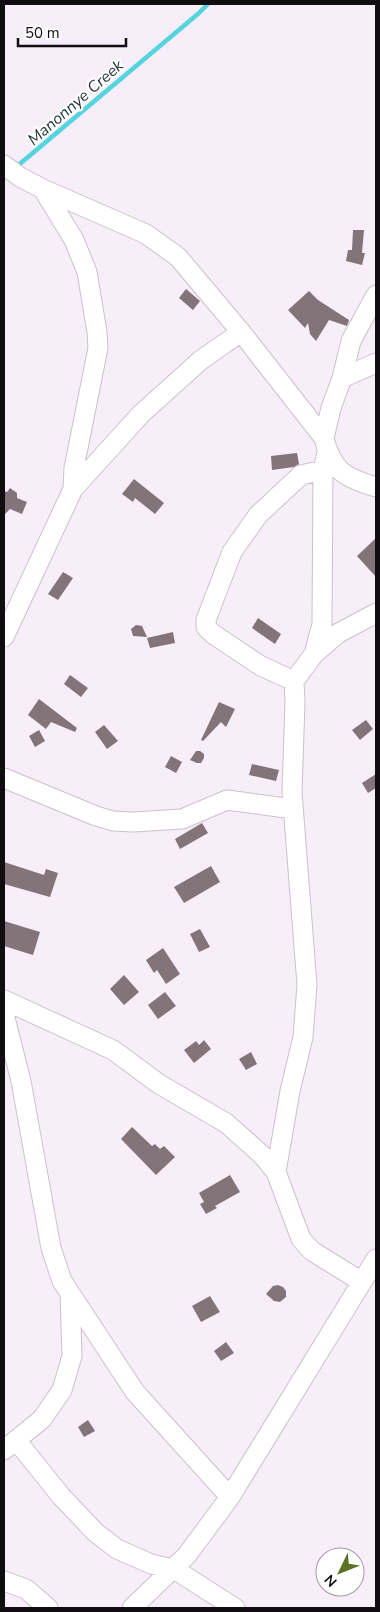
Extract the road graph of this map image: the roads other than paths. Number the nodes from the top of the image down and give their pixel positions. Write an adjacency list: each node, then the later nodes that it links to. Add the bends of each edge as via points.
1 (4, 165): 2 (street)
2 (43, 189): 4 (street, via 146,234 178,257); 9 (street, via 74,240 87,272 97,332 98,348 74,468)
3 (376, 295): 6 (street, via 351,341)
4 (242, 332): 7 (street); 9 (street, via 201,360 141,414)
5 (376, 363): 6 (street)
6 (342, 378): 7 (street, via 331,408)
7 (325, 454): 8 (street, via 338,470); 12 (street, via 322,624); 13 (street, via 258,515 232,552 206,620 206,627 213,634 261,666)
8 (376, 487)
9 (73, 489): 11 (street)
10 (376, 613): 12 (street, via 338,634)
11 (4, 637)
12 (314, 654): 13 (street)
13 (294, 681): 15 (street)
14 (4, 778): 15 (street, via 113,821 182,819 227,800)
15 (293, 809): 18 (street, via 307,985 303,1037)
16 (4, 1000): 18 (street, via 113,1050 159,1084 226,1123)
17 (4, 1014): 21 (street, via 21,1080 51,1248)
18 (276, 1172): 20 (street, via 301,1239 312,1251)
19 (376, 1259): 20 (street)
20 (362, 1282): 23 (street)
21 (70, 1294): 22 (street, via 72,1356 62,1390 42,1419); 23 (street, via 135,1392)
22 (10, 1445): 24 (street, via 95,1532 117,1549 151,1564)
23 (230, 1497): 24 (street)
24 (174, 1569): 27 (street); 28 (street)
25 (4, 1581): 26 (street, via 26,1590)
26 (48, 1608)
27 (132, 1608)
28 (235, 1608)

